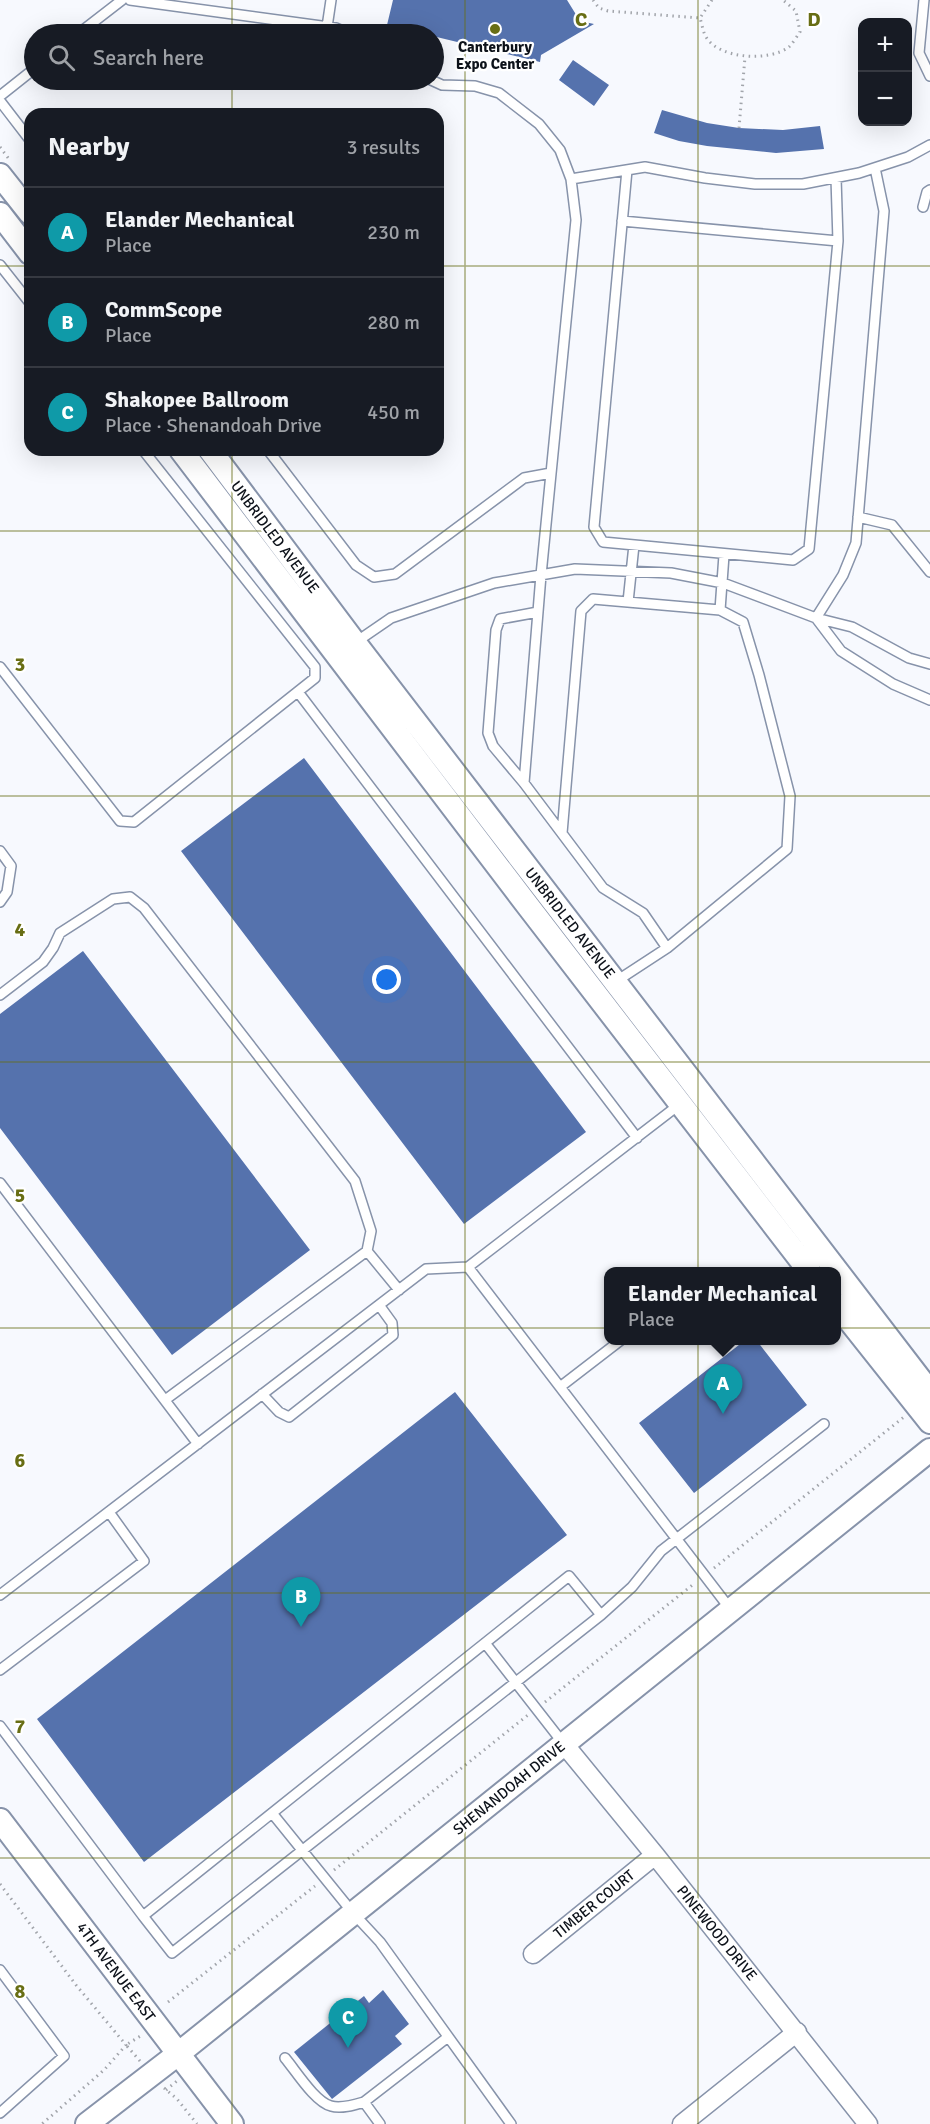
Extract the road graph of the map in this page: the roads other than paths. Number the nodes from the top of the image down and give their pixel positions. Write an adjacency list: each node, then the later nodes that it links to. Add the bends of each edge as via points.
1 (122, 0): 7 (lane)
2 (130, 0): 6 (lane)
3 (207, 0): 6 (lane)
4 (331, 0): 9 (lane)
5 (924, 0): 10 (lane, via 919,53)
6 (206, 10): 8 (lane)
7 (91, 24)
8 (306, 24)
9 (327, 24)
10 (930, 76)
11 (24, 77): 13 (lane)
12 (444, 85): 21 (lane, via 475,86 499,93 539,124 560,150)
13 (0, 96)
14 (0, 101): 15 (lane)
15 (24, 132)
16 (930, 145): 17 (lane)
17 (875, 168): 20 (lane); 36 (lane, via 884,211)
18 (627, 170): 20 (lane, via 645,167 754,184 803,184); 21 (lane); 26 (lane)
19 (0, 175): 23 (street)
20 (836, 178): 27 (lane)
21 (571, 179): 35 (lane, via 576,220)
22 (930, 190): 24 (lane)
23 (24, 205)
24 (923, 207)
25 (0, 214): 28 (street)
26 (622, 221): 27 (lane); 37 (lane, via 594,527 603,542)
27 (838, 241): 38 (lane, via 809,549 793,560)
28 (24, 245)
29 (0, 265): 30 (lane)
30 (24, 295)
31 (148, 456): 49 (lane)
32 (186, 456): 47 (street, UNBRIDLED AVENUE)
33 (214, 456): 47 (street, UNBRIDLED AVENUE)
34 (273, 456): 35 (lane, via 356,565 374,577 395,574 524,478)
35 (551, 473): 41 (lane)
36 (858, 517): 40 (lane, via 892,525); 46 (lane, via 856,543 843,575)
37 (634, 545): 38 (lane); 39 (lane)
38 (724, 555): 42 (lane)
39 (630, 571): 41 (lane, via 575,569); 42 (lane, via 671,573); 43 (lane)
40 (930, 572)
41 (541, 575): 45 (lane); 47 (lane, via 494,583 391,618)
42 (723, 584): 44 (lane); 46 (lane)
43 (628, 602): 44 (lane); 54 (lane, via 593,599 581,611)
44 (720, 610): 57 (lane, via 743,622 759,675 790,796 787,849)
45 (538, 612): 53 (lane); 53 (lane, via 500,619 496,630 488,733)
46 (816, 618): 48 (lane, via 852,627 909,658); 52 (lane, via 841,651 894,684)
47 (345, 648): 49 (lane); 58 (street, UNBRIDLED AVENUE); 61 (street, UNBRIDLED AVENUE)
48 (930, 664)
49 (315, 667): 51 (lane, via 315,678)
50 (0, 668): 51 (lane, via 120,821 134,822)
51 (298, 692): 62 (lane)
52 (930, 700)
53 (524, 783): 54 (lane)
54 (562, 832): 57 (lane, via 603,888 643,913)
55 (0, 851): 56 (lane, via 11,866 7,892)
56 (0, 902)
57 (667, 948): 58 (lane)
58 (615, 981): 60 (street, UNBRIDLED AVENUE)
59 (0, 995): 64 (lane, via 43,962 60,933 113,899 130,897 144,908 355,1181 371,1232)
60 (698, 1090): 61 (lane); 67 (street, UNBRIDLED AVENUE)
61 (680, 1104): 62 (lane); 66 (street, UNBRIDLED AVENUE)
62 (637, 1138): 65 (lane)
63 (0, 1183): 75 (lane)
64 (367, 1251): 69 (lane); 75 (lane)
65 (468, 1266): 69 (lane, via 426,1269); 73 (lane)
66 (806, 1267)
67 (834, 1267)
68 (841, 1276): 76 (street, UNBRIDLED AVENUE, via 926,1387)
69 (399, 1290): 70 (lane)
70 (379, 1305): 74 (lane); 74 (lane, via 392,1323 393,1335 290,1417 279,1412)
71 (841, 1310): 76 (street)
72 (616, 1345): 73 (lane)
73 (560, 1387): 81 (lane)
74 (262, 1394): 78 (lane)
75 (165, 1400): 78 (lane)
76 (926, 1408)
77 (824, 1424): 81 (lane)
78 (198, 1444): 80 (lane)
79 (930, 1450): 83 (street, SHENANDOAH DRIVE)
80 (109, 1512): 82 (lane); 86 (lane, via 144,1561)
81 (677, 1539): 83 (lane); 84 (lane)
82 (0, 1595)
83 (731, 1610): 89 (street, SHENANDOAH DRIVE)
84 (602, 1615): 85 (lane, via 570,1576); 87 (lane)
85 (485, 1643): 87 (lane); 90 (lane)
86 (0, 1670)
87 (516, 1683): 89 (lane); 92 (lane)
88 (0, 1726): 95 (lane)
89 (564, 1744): 93 (street, PINEWOOD DRIVE); 94 (street, SHENANDOAH DRIVE)
90 (272, 1813): 92 (lane); 95 (lane)
91 (0, 1820): 100 (street, 4TH AVENUE EAST)
92 (303, 1851): 94 (lane); 95 (lane, via 172,1953)
93 (655, 1855): 96 (street, TIMBER COURT); 98 (street, PINEWOOD DRIVE)
94 (353, 1913): 99 (lane, via 380,1942); 100 (street, SHENANDOAH DRIVE)
95 (143, 1916)
96 (533, 1954)
97 (0, 1970): 103 (lane, via 64,2056)
98 (797, 2032): 108 (street); 109 (street, PINEWOOD DRIVE)
99 (448, 2037): 102 (lane); 107 (lane)
100 (178, 2054): 104 (street, SHENANDOAH DRIVE); 105 (street, 4TH AVENUE EAST)
101 (285, 2058): 102 (lane, via 319,2099 331,2106)
102 (364, 2102): 106 (lane)
103 (0, 2113)
104 (87, 2124)
105 (232, 2124)
106 (380, 2124)
107 (511, 2124)
108 (682, 2124)
109 (868, 2124)

